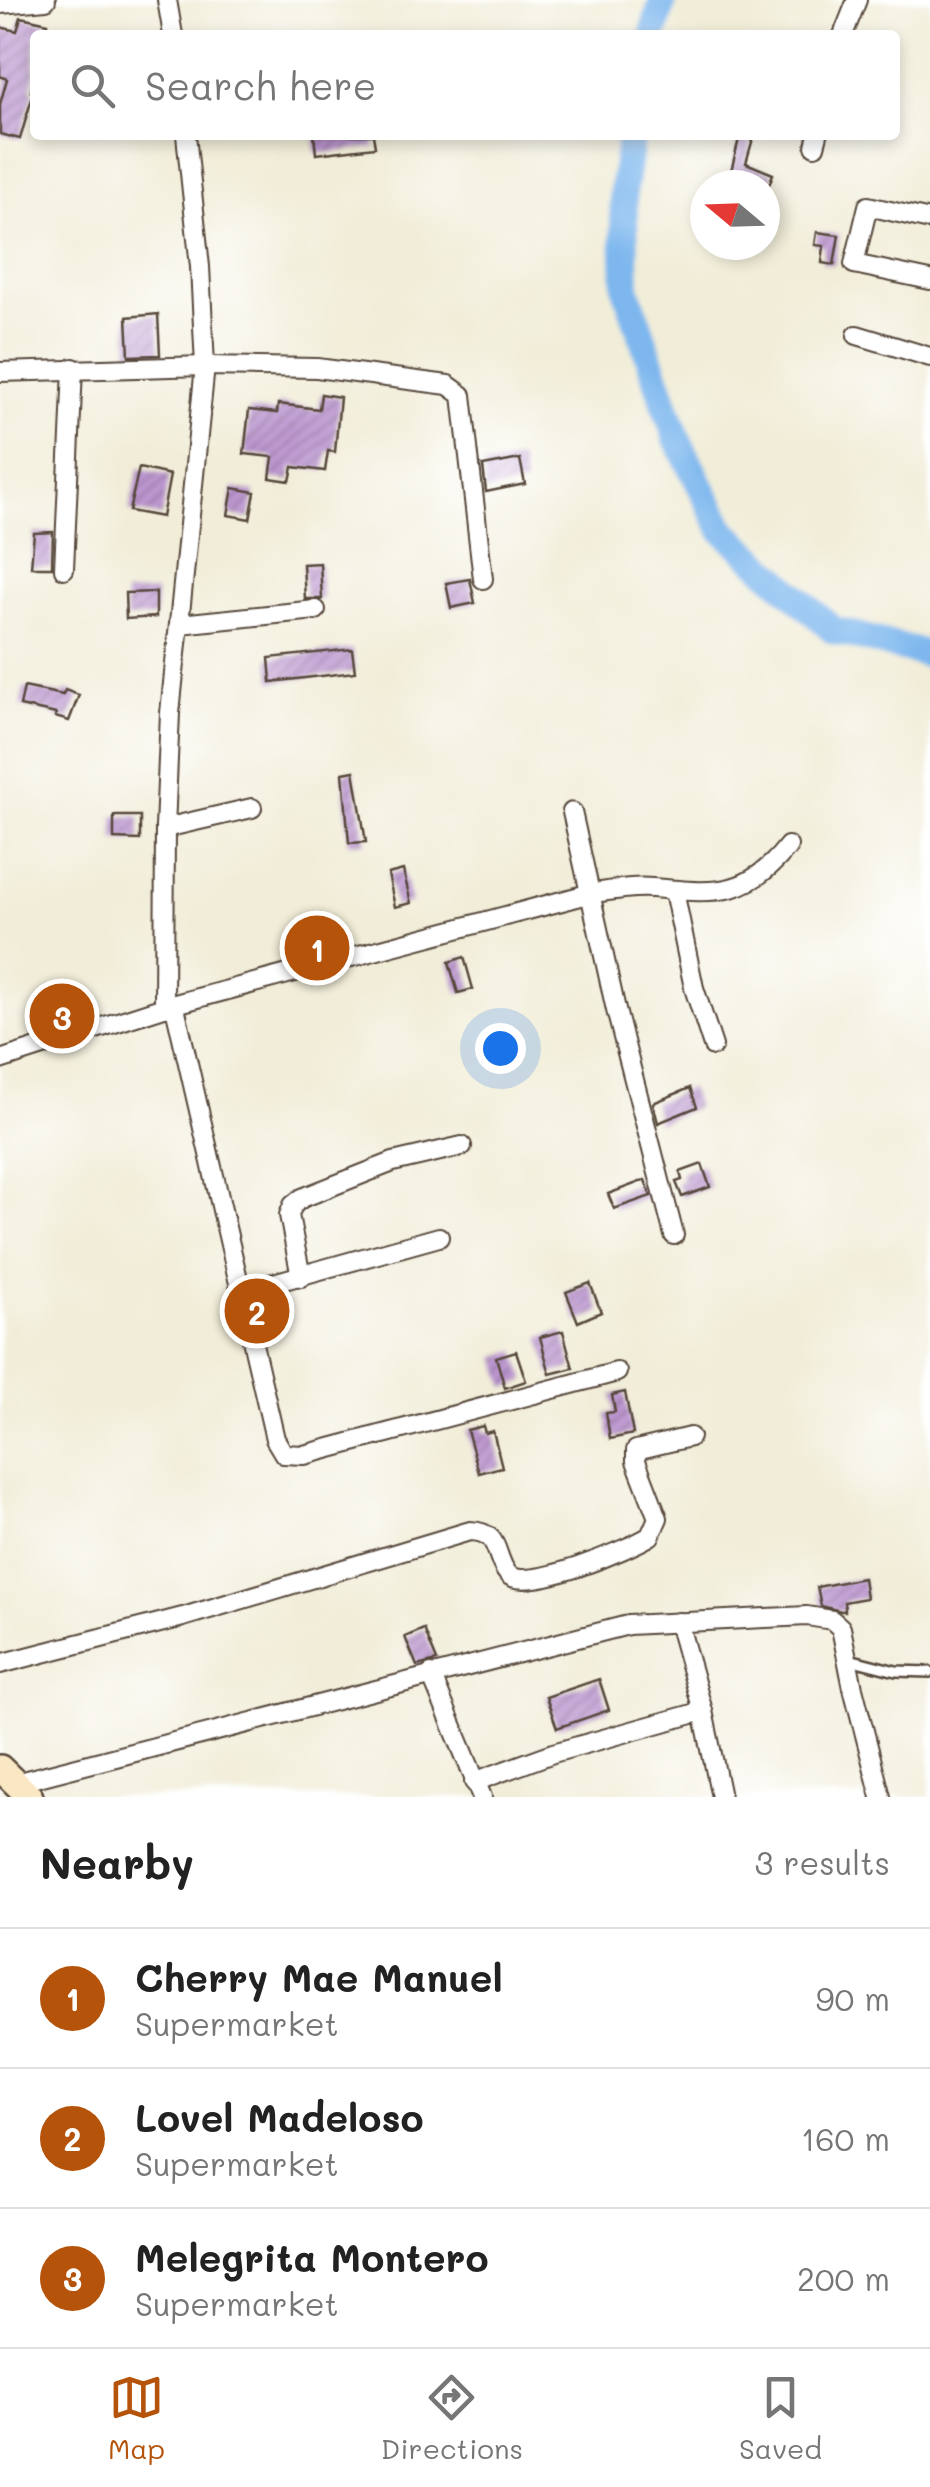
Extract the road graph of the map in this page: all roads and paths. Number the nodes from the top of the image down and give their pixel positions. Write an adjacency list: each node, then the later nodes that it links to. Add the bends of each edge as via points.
1 (46, 0): 4 (street)
2 (167, 0): 5 (street)
3 (857, 0): 6 (street)
4 (0, 4)
5 (172, 30)
6 (845, 30)
7 (187, 140): 12 (street)
8 (930, 220): 9 (street, via 868,206 854,264)
9 (930, 280)
10 (857, 335): 11 (street)
11 (930, 357)
12 (205, 366): 13 (street); 16 (street, via 317,368 456,388 462,394); 18 (street)
13 (74, 368): 14 (street); 15 (street)
14 (0, 372)
15 (64, 568)
16 (483, 578)
17 (316, 610): 18 (street)
18 (180, 624): 21 (street)
19 (252, 808): 21 (street)
20 (572, 812): 24 (street)
21 (165, 828): 25 (street)
22 (788, 846): 23 (street, via 769,870 728,889)
23 (674, 891): 24 (street); 26 (street)
24 (588, 894): 25 (street); 29 (street)
25 (170, 1007): 27 (street); 32 (street)
26 (713, 1046)
27 (0, 1060)
28 (462, 1146): 31 (street, via 393,1162 293,1205 289,1215)
29 (674, 1235)
30 (439, 1237): 31 (street)
31 (301, 1277): 32 (street)
32 (242, 1292): 33 (street, via 274,1439 290,1456)
33 (617, 1372)
34 (690, 1437): 37 (street, via 636,1450 658,1518 650,1536 569,1570 514,1578 495,1541 470,1531)
35 (678, 1622): 36 (street, via 825,1618 842,1628); 39 (street, via 628,1625); 40 (street)
36 (849, 1658): 38 (lane); 44 (street)
37 (0, 1664)
38 (930, 1672)
39 (431, 1674): 41 (street); 42 (street)
40 (702, 1710): 42 (street, via 553,1753); 43 (street)
41 (15, 1782)
42 (478, 1790)
43 (721, 1797)
44 (881, 1797)

